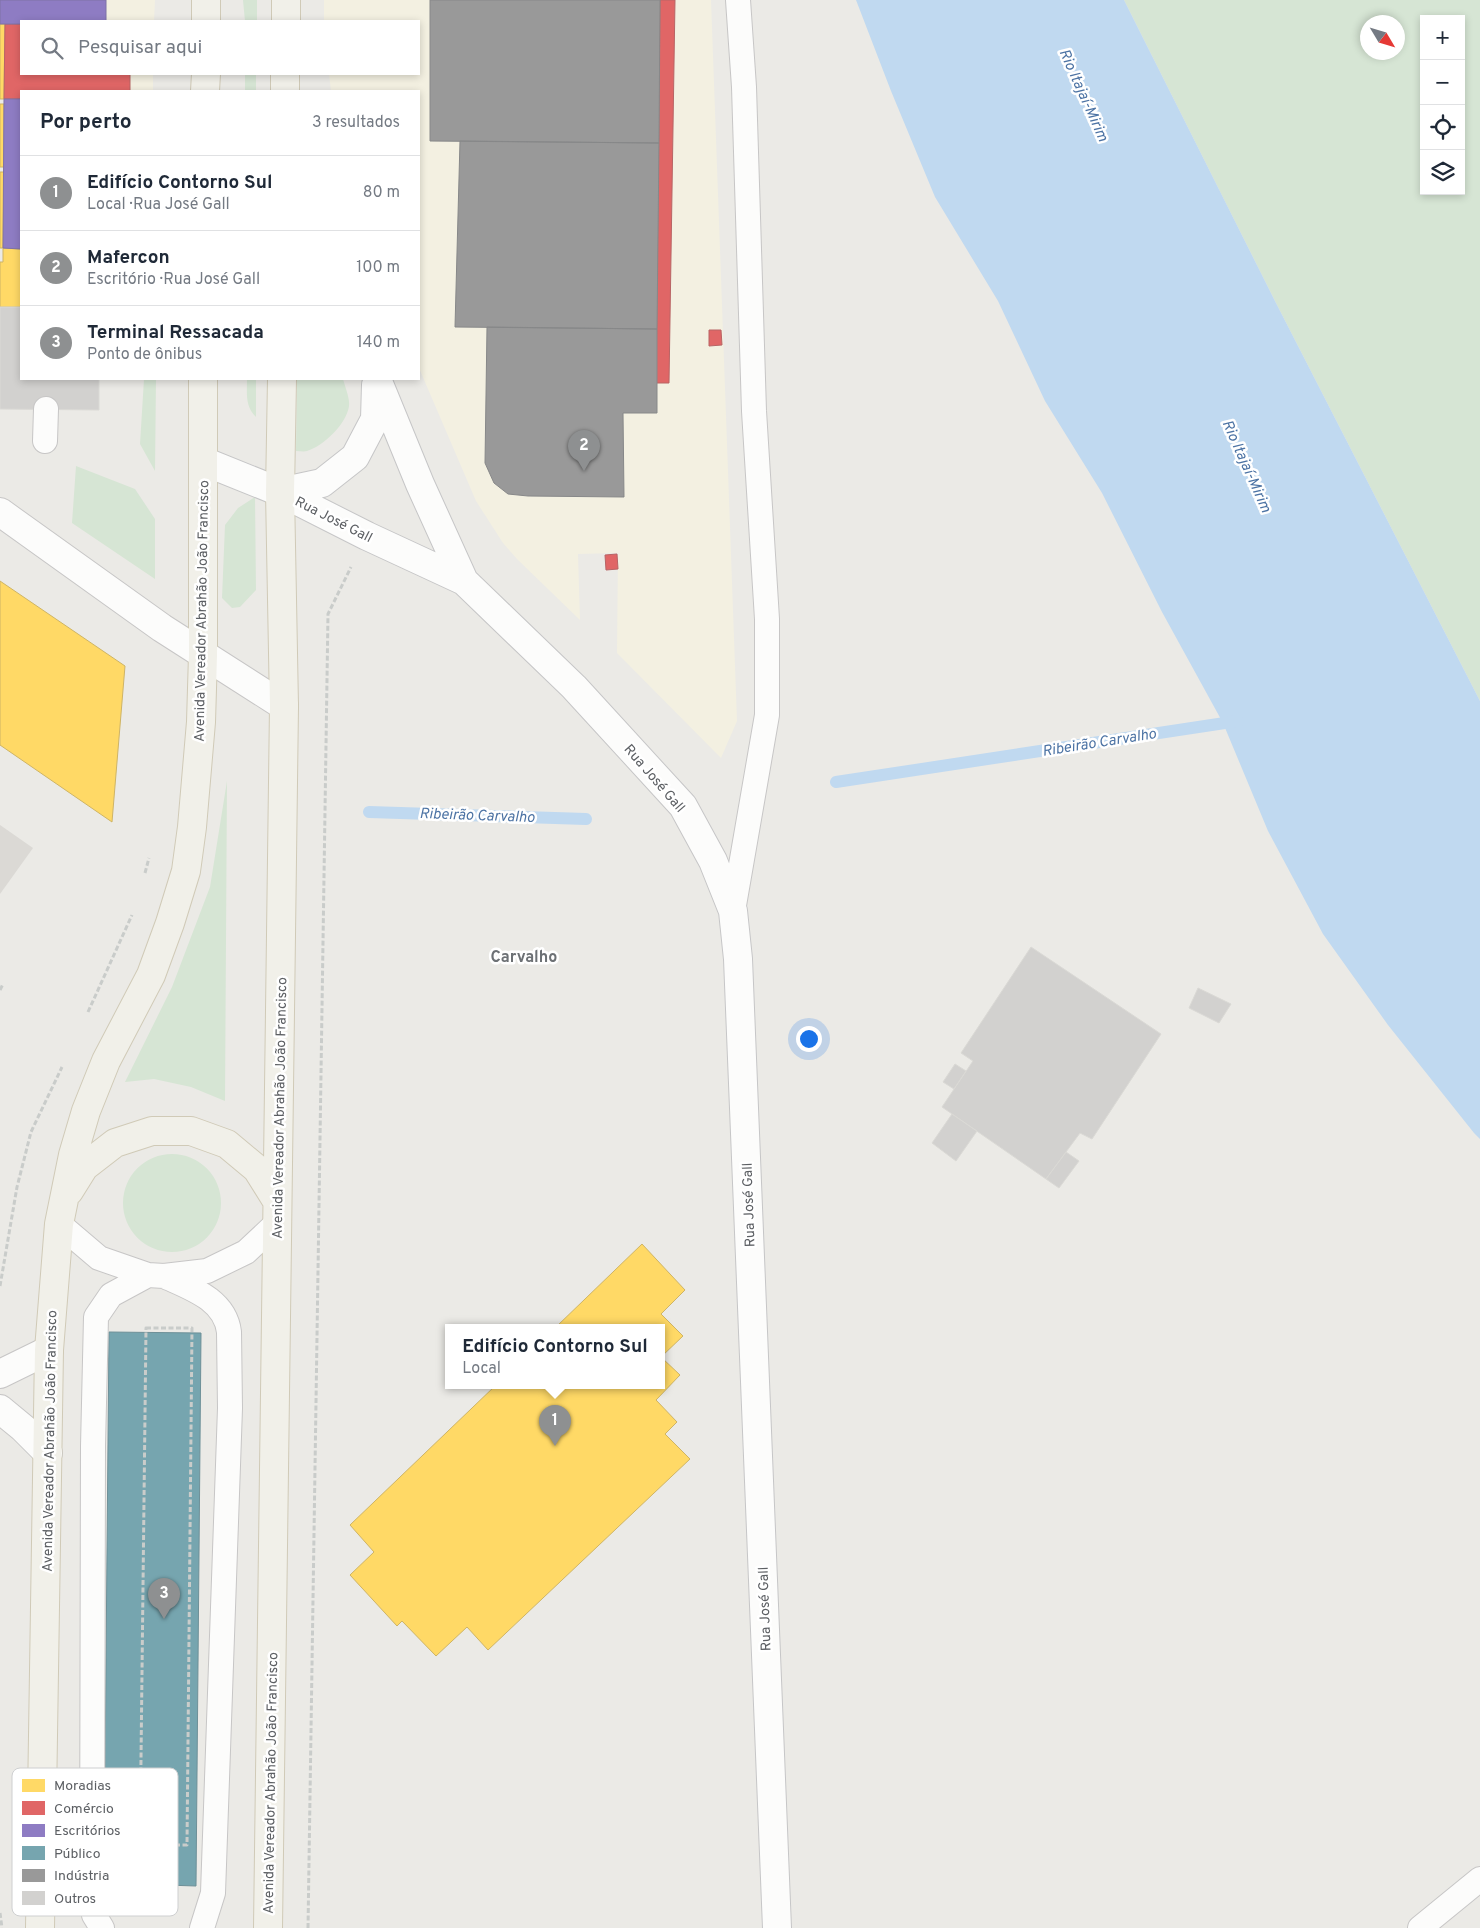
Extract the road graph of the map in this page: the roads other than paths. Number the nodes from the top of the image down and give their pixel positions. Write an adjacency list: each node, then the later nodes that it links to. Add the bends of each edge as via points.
1 (206, 0): 4 (main road)
2 (286, 0): 5 (main road)
3 (738, 0): 22 (lane, via 744,87 754,411 767,619 767,715)
4 (206, 20)
5 (286, 20)
6 (206, 75): 8 (main road)
7 (285, 75): 9 (main road)
8 (206, 90)
9 (285, 90)
10 (203, 380): 16 (main road, Avenida Vereador Abrahão João Francisco)
11 (282, 380): 17 (main road, Avenida Vereador Abrahão João Francisco)
12 (377, 380): 17 (main road, via 375,419 355,457 322,483)
13 (377, 380): 19 (main road, Rua José Gall)
14 (46, 409): 15 (lane)
15 (45, 441)
16 (203, 460): 17 (main road, Rua José Gall); 20 (main road, Avenida Vereador Abrahão João Francisco)
17 (280, 492): 19 (main road, Rua José Gall); 21 (main road, Avenida Vereador Abrahão João Francisco)
18 (0, 512): 20 (main road)
19 (464, 581): 22 (main road, Rua José Gall, via 574,688 683,806 713,861)
20 (203, 655): 21 (main road); 23 (main road, Avenida Vereador Abrahão João Francisco, via 201,722 186,871 151,975 106,1062 86,1112)
21 (284, 706): 24 (main road, Avenida Vereador Abrahão João Francisco)
22 (733, 911): 37 (main road, Rua José Gall, via 739,976)
23 (61, 1212): 24 (main road, via 84,1167 115,1143 152,1131 191,1131 227,1144 257,1169); 25 (lane, via 99,1258); 26 (main road, Avenida Vereador Abrahão João Francisco)
24 (277, 1212): 25 (lane, via 246,1252 207,1271); 36 (main road, Avenida Vereador Abrahão João Francisco)
25 (156, 1276): 31 (lane, via 111,1295 96,1318); 35 (lane, via 205,1295 223,1315 229,1332 230,1408 213,1893)
26 (49, 1350): 27 (main road); 29 (main road, Avenida Vereador Abrahão João Francisco)
27 (0, 1374)
28 (0, 1409): 29 (main road)
29 (48, 1453): 30 (main road, Avenida Vereador Abrahão João Francisco)
30 (43, 1768)
31 (92, 1768)
32 (1480, 1879): 38 (lane)
33 (95, 1916): 34 (lane)
34 (102, 1928)
35 (202, 1928)
36 (268, 1928)
37 (777, 1928)
38 (1420, 1928)

